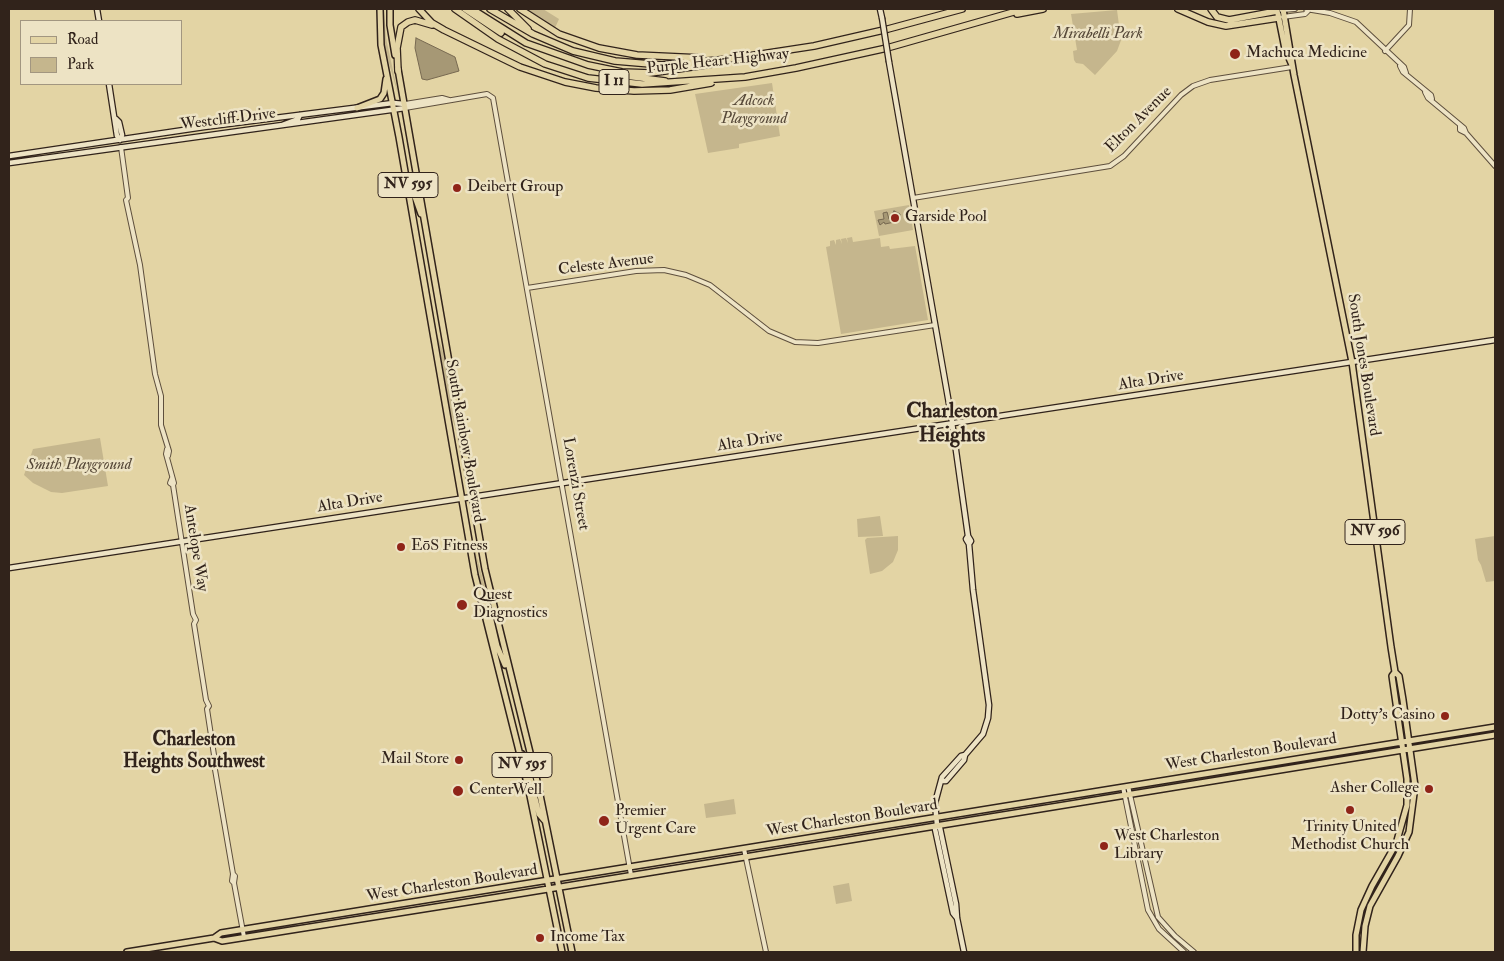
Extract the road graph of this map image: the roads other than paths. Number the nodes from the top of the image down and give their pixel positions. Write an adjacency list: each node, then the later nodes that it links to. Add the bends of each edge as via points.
1 (380, 9): 30 (main road, NV 595, via 379,34)
2 (390, 9): 31 (main road, NV 595)
3 (419, 9): 23 (highway)
4 (456, 9): 33 (highway, Purple Heart Highway / I 11, via 512,48 571,73 630,84)
5 (465, 9): 25 (highway, via 494,29)
6 (472, 9): 25 (highway)
7 (490, 9): 24 (highway, Purple Heart Highway / I 11)
8 (508, 9): 24 (highway)
9 (520, 9): 28 (highway, via 559,34 605,49 665,57)
10 (880, 9): 51 (main road, bridge)
11 (962, 9): 27 (highway, Purple Heart Highway / I 11, via 846,39)
12 (1024, 9): 22 (highway, Purple Heart Highway / I 11)
13 (1043, 9): 22 (highway)
14 (1178, 9): 20 (highway, via 1226,26)
15 (1211, 9): 21 (highway, via 1226,20)
16 (1264, 9): 21 (highway)
17 (1295, 9): 20 (street)
18 (1410, 9): 26 (street, via 1409,26)
19 (1307, 10): 20 (street, via 1305,14); 26 (street, via 1350,20)
20 (1280, 12): 21 (highway); 29 (main road, South Jones Boulevard / NV 596, via 1285,49)
21 (1253, 16)
22 (974, 23): 32 (highway, Purple Heart Highway / I 11, via 857,55)
23 (444, 30): 31 (highway, via 418,20 404,24 397,37); 32 (highway, via 520,67 586,87 653,91)
24 (533, 34): 28 (highway, Purple Heart Highway / I 11, via 573,51 626,63 662,65)
25 (532, 47): 27 (highway, via 588,65 639,73 673,72); 33 (highway, via 564,62 605,73 667,81)
26 (1385, 51): 47 (street, via 1460,126 1460,130)
27 (750, 56): 28 (highway, Purple Heart Highway / I 11)
28 (729, 59)
29 (1292, 66): 51 (street, Elton Avenue, via 1210,80 1193,86 1124,156 1110,166); 56 (main road, South Jones Boulevard / NV 596)
30 (386, 71): 36 (main road, NV 595); 38 (main road, via 382,96 376,102)
31 (398, 71): 37 (main road, NV 595)
32 (746, 77): 33 (highway, Purple Heart Highway / I 11)
33 (697, 81)
34 (109, 85): 45 (main road)
35 (493, 97): 37 (street, Westcliff Drive, via 487,94 449,100 442,98); 53 (street, Lorenzi Street)
36 (394, 106): 37 (main road, Westcliff Drive); 38 (main road, Westcliff Drive); 41 (main road, Westcliff Drive); 50 (main road, South Rainbow Boulevard / NV 595)
37 (405, 106): 52 (main road, South Rainbow Boulevard / NV 595)
38 (357, 108): 39 (main road, Westcliff Drive)
39 (334, 110): 40 (main road, Westcliff Drive); 41 (main road)
40 (300, 115): 42 (main road, Westcliff Drive); 43 (main road, via 298,119)
41 (343, 118): 43 (main road, Westcliff Drive)
42 (258, 121): 44 (main road); 45 (main road, Westcliff Drive)
43 (280, 126): 44 (main road, Westcliff Drive)
44 (259, 128): 45 (main road, Westcliff Drive)
45 (120, 143): 46 (main road, Westcliff Drive); 48 (main road, Westcliff Drive); 61 (street, Antelope Way, via 136,266 157,396 165,423 166,454)
46 (9, 156)
47 (1494, 160): 49 (street)
48 (9, 163)
49 (1495, 166)
50 (409, 192): 52 (main road, via 415,197); 60 (main road, South Rainbow Boulevard / NV 595)
51 (913, 198): 54 (main road)
52 (425, 222): 59 (main road, South Rainbow Boulevard / NV 595)
53 (527, 288): 54 (street, Celeste Avenue, via 636,271 664,270 710,285 769,331 795,342 818,343); 58 (street, Lorenzi Street)
54 (935, 325): 57 (main road)
55 (1495, 340): 56 (main road, Alta Drive)
56 (1352, 362): 57 (main road, Alta Drive); 64 (main road, South Jones Boulevard / NV 596)
57 (952, 424): 58 (main road, Alta Drive); 73 (main road, via 971,540 989,711 982,734)
58 (562, 484): 59 (main road, Alta Drive); 93 (street, Lorenzi Street)
59 (472, 497): 60 (main road, Alta Drive); 65 (main road, South Rainbow Boulevard / NV 595)
60 (462, 499): 61 (main road, Alta Drive); 63 (main road, South Rainbow Boulevard / NV 595)
61 (181, 541): 62 (main road, Alta Drive); 104 (street, Antelope Way, via 204,703 226,814 231,877)
62 (9, 568)
63 (480, 594): 65 (main road, via 486,599 497,646); 70 (main road, South Rainbow Boulevard / NV 595)
64 (1395, 672): 68 (main road, South Jones Boulevard / NV 596, via 1399,676); 69 (main road, South Jones Boulevard / NV 596, via 1392,676)
65 (510, 675): 79 (main road, South Rainbow Boulevard / NV 595)
66 (1495, 727): 68 (main road, West Charleston Boulevard)
67 (1495, 734): 71 (main road, West Charleston Boulevard)
68 (1409, 740): 69 (main road, West Charleston Boulevard); 71 (main road, South Jones Boulevard / NV 596)
69 (1401, 741): 72 (main road, South Jones Boulevard / NV 596); 74 (main road, West Charleston Boulevard)
70 (518, 747): 79 (main road, via 532,783); 81 (main road, South Rainbow Boulevard / NV 595)
71 (1410, 748): 72 (main road, West Charleston Boulevard); 92 (main road, South Jones Boulevard / NV 596, via 1415,786 1413,812 1404,845)
72 (1402, 750): 76 (main road, West Charleston Boulevard); 90 (main road, South Jones Boulevard / NV 596, via 1407,805 1402,828)
73 (965, 755): 75 (main road); 77 (main road)
74 (1308, 757): 76 (main road); 80 (main road, West Charleston Boulevard)
75 (958, 759): 77 (main road); 78 (main road)
76 (1292, 767): 82 (main road, West Charleston Boulevard)
77 (950, 776): 78 (main road)
78 (942, 781): 83 (main road, via 935,799)
79 (538, 785): 84 (main road, South Rainbow Boulevard / NV 595)
80 (1126, 786): 82 (street); 83 (main road, West Charleston Boulevard)
81 (528, 791): 84 (main road, via 534,794 539,814); 97 (main road, South Rainbow Boulevard / NV 595)
82 (1127, 794): 85 (main road, West Charleston Boulevard); 101 (street); 102 (street)
83 (936, 818): 85 (main road); 86 (main road, West Charleston Boulevard)
84 (546, 822): 96 (main road, South Rainbow Boulevard / NV 595)
85 (937, 825): 87 (main road, West Charleston Boulevard); 91 (main road, via 935,829); 98 (main road)
86 (875, 828): 87 (main road); 88 (main road, West Charleston Boulevard)
87 (862, 837): 89 (main road, West Charleston Boulevard)
88 (744, 849): 89 (street); 93 (main road, West Charleston Boulevard)
89 (746, 856): 95 (main road, West Charleston Boulevard); 113 (street)
90 (1388, 858): 92 (main road); 94 (main road); 107 (main road, South Jones Boulevard / NV 596, via 1361,910)
91 (943, 866): 98 (main road); 103 (main road)
92 (1392, 866): 94 (main road, South Jones Boulevard / NV 596)
93 (630, 868): 95 (street, Lorenzi Street); 96 (main road, West Charleston Boulevard)
94 (1388, 873): 108 (main road, South Jones Boulevard / NV 596, via 1370,906)
95 (631, 875): 99 (main road, West Charleston Boulevard)
96 (558, 879): 97 (main road, West Charleston Boulevard); 99 (main road, South Rainbow Boulevard / NV 595)
97 (547, 881): 100 (main road, South Rainbow Boulevard / NV 595); 104 (main road, West Charleston Boulevard)
98 (953, 886): 103 (main road)
99 (559, 887): 100 (main road, West Charleston Boulevard); 112 (main road, South Rainbow Boulevard / NV 595)
100 (549, 889): 105 (main road, West Charleston Boulevard); 111 (main road, South Rainbow Boulevard / NV 595)
101 (1152, 889): 102 (street); 116 (street, via 1158,917)
102 (1145, 890): 115 (street, via 1148,910 1156,924)
103 (954, 904): 114 (main road)
104 (242, 930): 105 (street, Antelope Way); 106 (main road, West Charleston Boulevard, via 221,933)
105 (244, 937): 106 (main road, West Charleston Boulevard)
106 (214, 938): 109 (main road, West Charleston Boulevard)
107 (1355, 949): 108 (main road)
108 (1363, 949)
109 (154, 950): 110 (main road, West Charleston Boulevard)
110 (127, 952)
111 (563, 952)
112 (572, 952)
113 (766, 952)
114 (964, 952)
115 (1184, 952)
116 (1194, 952)

